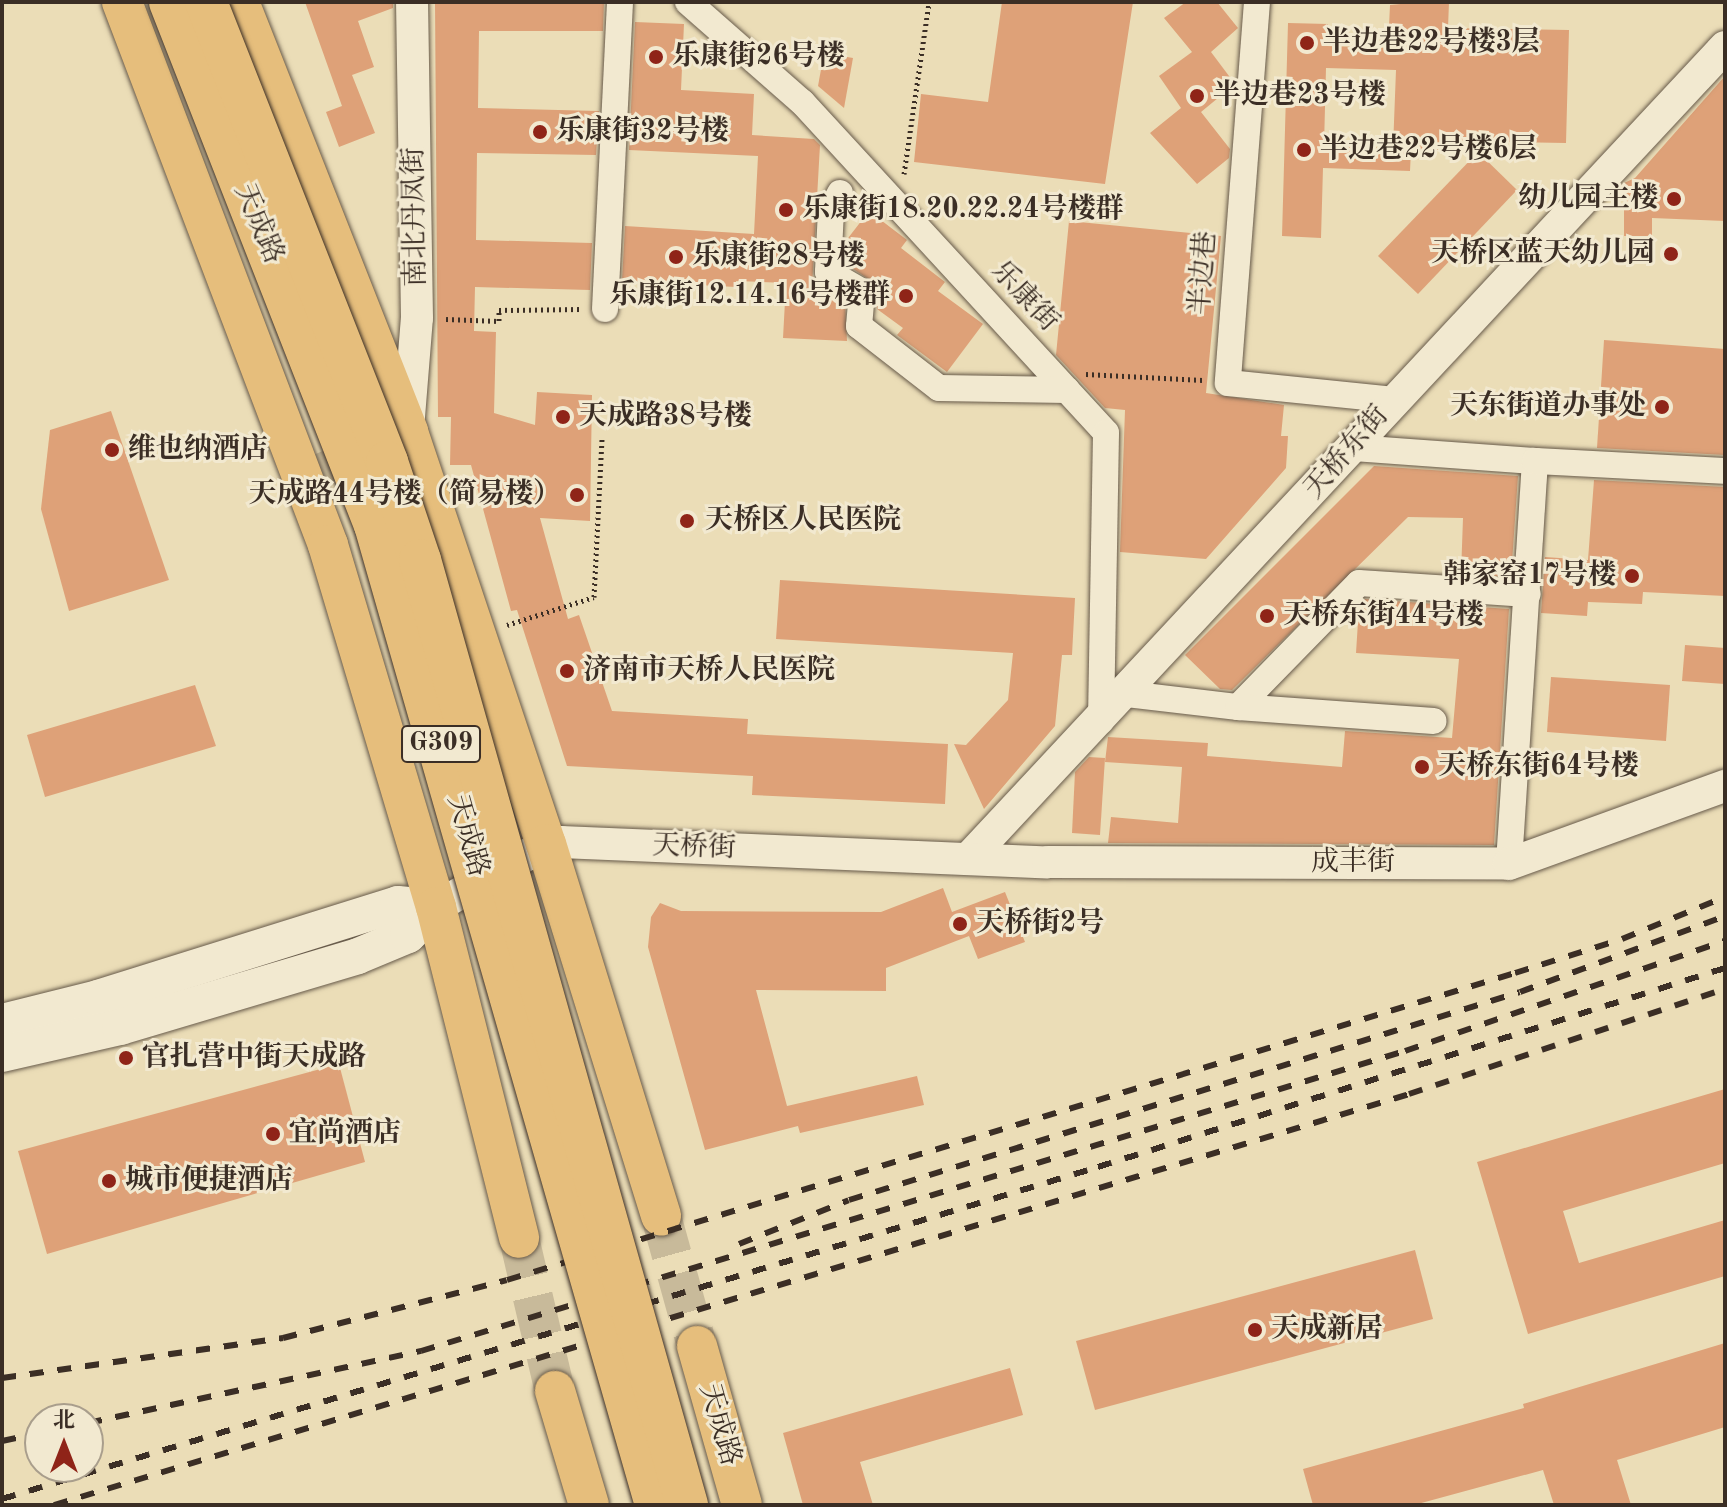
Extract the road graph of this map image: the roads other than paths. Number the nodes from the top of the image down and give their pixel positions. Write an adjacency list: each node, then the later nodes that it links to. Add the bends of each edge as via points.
1 (122, 2): 27 (main road, 天成路, via 328,545)
2 (170, 2): 35 (highway, 天成路 / G309, bridge, via 375,525)
3 (206, 2): 36 (highway, 天成路 / G309, bridge, via 387,462 420,560)
4 (239, 2): 14 (main road)
5 (412, 2): 14 (street, 南北丹凤街, via 417,318)
6 (620, 2): 11 (street)
7 (688, 2): 12 (street, 乐康街, via 802,102)
8 (1257, 2): 13 (street, 半边巷, via 1228,383)
9 (1725, 47): 13 (street, 天桥东街)
10 (840, 193): 12 (street, via 831,210 828,272 862,292 859,326 939,388)
11 (605, 309)
12 (1067, 390): 21 (street, 乐康街, via 1106,433)
13 (1394, 400): 15 (street, 天桥东街)
14 (408, 432): 24 (main road)
15 (1353, 448): 16 (street); 19 (street, 天桥东街)
16 (1535, 461): 17 (street); 18 (street)
17 (1725, 471)
18 (1528, 594): 20 (street, via 1359,583); 26 (street)
19 (1127, 694): 20 (street); 21 (street, 天桥东街)
20 (1238, 707): 22 (street)
21 (1101, 721): 25 (street, 天桥东街)
22 (1434, 721)
23 (1725, 786): 26 (street, 成丰街)
24 (546, 844): 25 (street, 天桥街); 27 (street); 30 (main road)
25 (968, 859): 26 (street, 成丰街)
26 (1509, 864)
27 (436, 907): 28 (main road, via 398,904 98,998); 29 (main road, via 408,935 358,956 120,1027); 31 (main road, 天成路)
28 (2, 1022)
29 (2, 1054)
30 (661, 1216)
31 (519, 1238)
32 (697, 1346): 37 (main road, 天成路)
33 (555, 1391): 34 (main road)
34 (589, 1505)
35 (656, 1505)
36 (687, 1505)
37 (742, 1505)

